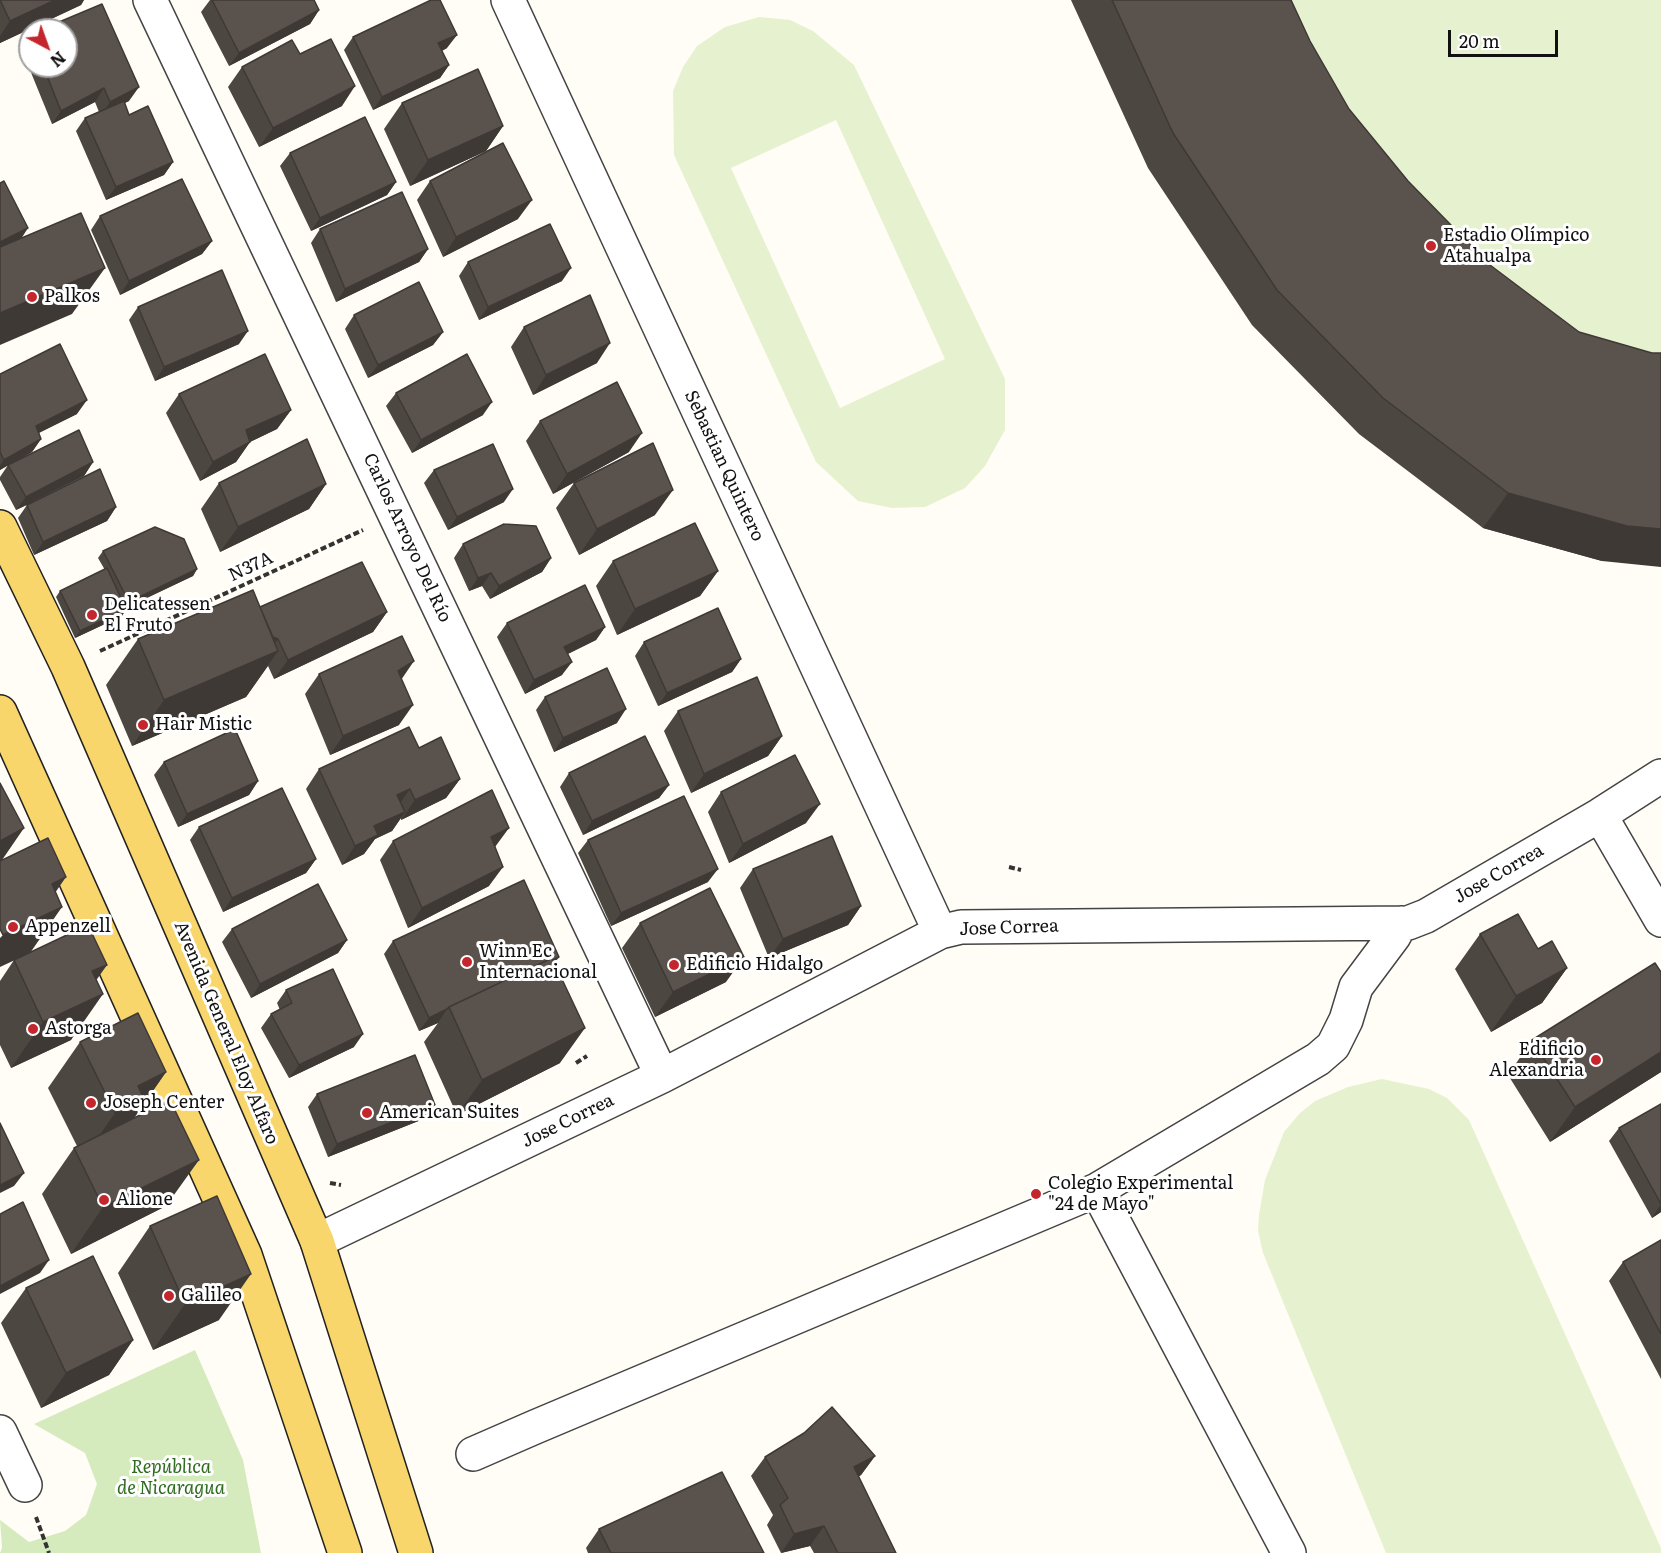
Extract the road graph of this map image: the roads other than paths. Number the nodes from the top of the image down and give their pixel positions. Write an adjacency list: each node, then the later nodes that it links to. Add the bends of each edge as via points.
1 (150, 0): 10 (street, Carlos Arroyo Del Río)
2 (508, 0): 9 (street, Sebastian Quintero)
3 (0, 527): 12 (main road, Avenida General Eloy Alfaro, via 68,667)
4 (0, 712): 16 (main road, via 245,1255)
5 (1661, 776): 6 (street, Jose Correa)
6 (1600, 815): 7 (street); 8 (street, Jose Correa, via 1418,921)
7 (1661, 920)
8 (1401, 923): 9 (street, Jose Correa, via 961,927); 11 (street, via 1356,987 1333,1046 1318,1059)
9 (940, 932): 10 (street, Jose Correa)
10 (662, 1076): 12 (street, Jose Correa)
11 (1097, 1190): 14 (street); 18 (street)
12 (317, 1241): 17 (main road, Avenida General Eloy Alfaro)
13 (0, 1432): 15 (street)
14 (474, 1454)
15 (25, 1485)
16 (345, 1553)
17 (416, 1553)
18 (1289, 1553)

